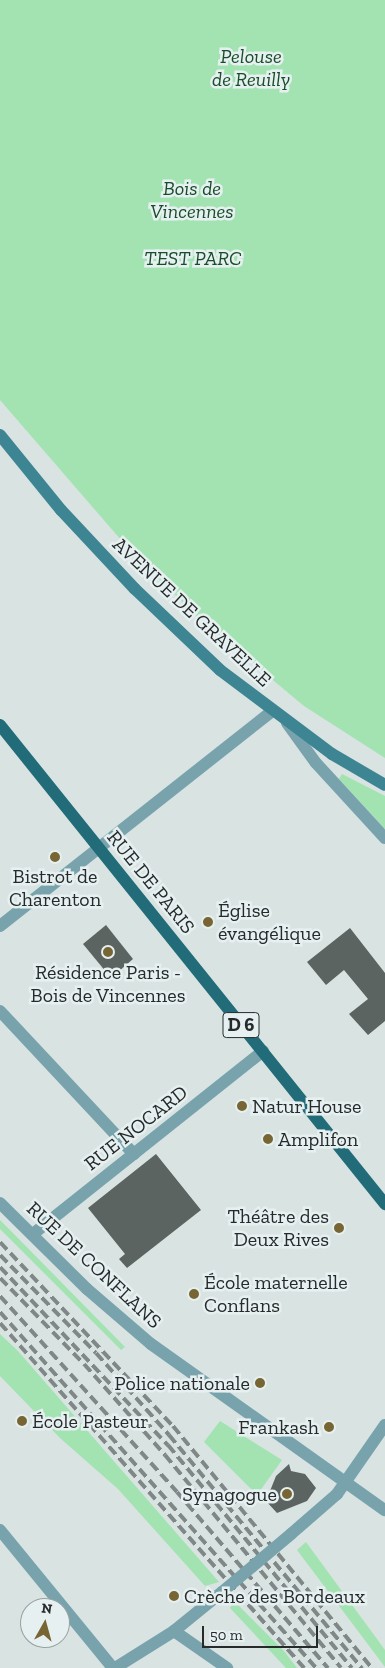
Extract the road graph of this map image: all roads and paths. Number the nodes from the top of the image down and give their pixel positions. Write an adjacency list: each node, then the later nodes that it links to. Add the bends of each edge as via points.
1 (0, 435): 2 (street, AVENUE DE GRAVELLE, via 61,510 135,589 220,670)
2 (272, 711): 3 (street, AVENUE DE GRAVELLE); 9 (street)
3 (287, 723): 5 (street, AVENUE DE GRAVELLE); 6 (street)
4 (0, 725): 9 (main road, RUE DE PARIS / D 6)
5 (332, 754): 6 (street); 7 (street, AVENUE DE GRAVELLE)
6 (316, 763): 8 (street)
7 (385, 785)
8 (385, 838)
9 (98, 846): 10 (street); 12 (main road, RUE DE PARIS / D 6)
10 (0, 926)
11 (0, 1011): 13 (street)
12 (262, 1051): 13 (street, RUE NOCARD); 15 (main road, RUE DE PARIS / D 6)
13 (134, 1154): 16 (street, RUE NOCARD)
14 (0, 1203): 16 (street, RUE DE CONFLANS)
15 (385, 1204)
16 (33, 1234): 18 (street, RUE DE CONFLANS, via 87,1289 151,1344)
17 (385, 1425): 18 (street)
18 (344, 1482): 19 (street, RUE DE CONFLANS); 21 (street, bridge, via 322,1508)
19 (385, 1510)
20 (0, 1530): 22 (street)
21 (174, 1630): 22 (street); 23 (street)
22 (114, 1668)
23 (227, 1668)

